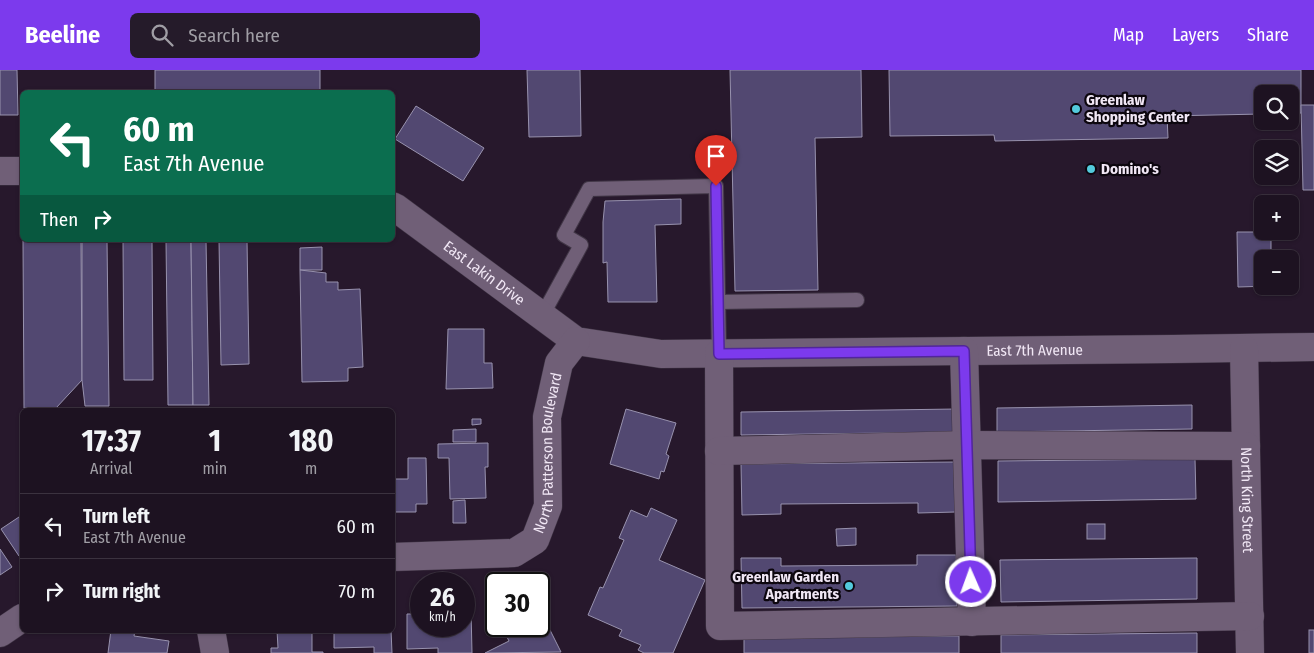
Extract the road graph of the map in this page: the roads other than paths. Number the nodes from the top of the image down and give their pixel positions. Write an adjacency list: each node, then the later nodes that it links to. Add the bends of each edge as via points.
1 (0, 171): 2 (street)
2 (20, 171)
3 (395, 208): 6 (street, East Lakin Drive)
4 (858, 300): 5 (lane)
5 (718, 302): 6 (lane, via 716,186 589,189 564,236 581,246); 11 (lane)
6 (542, 316): 7 (street, East Lakin Drive)
7 (576, 341): 11 (street, East 7th Avenue, via 661,354); 15 (street, North Patterson Boulevard, via 558,363 548,417 548,506 535,540 514,553)
8 (1314, 347): 9 (street, East 7th Avenue)
9 (1244, 349): 10 (street, East 7th Avenue); 13 (street, North King Street)
10 (964, 351): 11 (street, East 7th Avenue); 12 (street)
11 (719, 354): 14 (street)
12 (967, 445): 13 (street); 14 (street); 18 (street)
13 (1246, 446): 16 (street, North King Street)
14 (720, 451): 18 (street, via 720,626)
15 (395, 557)
16 (1250, 616): 18 (street); 22 (street, North King Street)
17 (20, 619): 19 (street)
18 (972, 622)
19 (0, 633)
20 (212, 633): 21 (street)
21 (216, 653)
22 (1250, 653)

